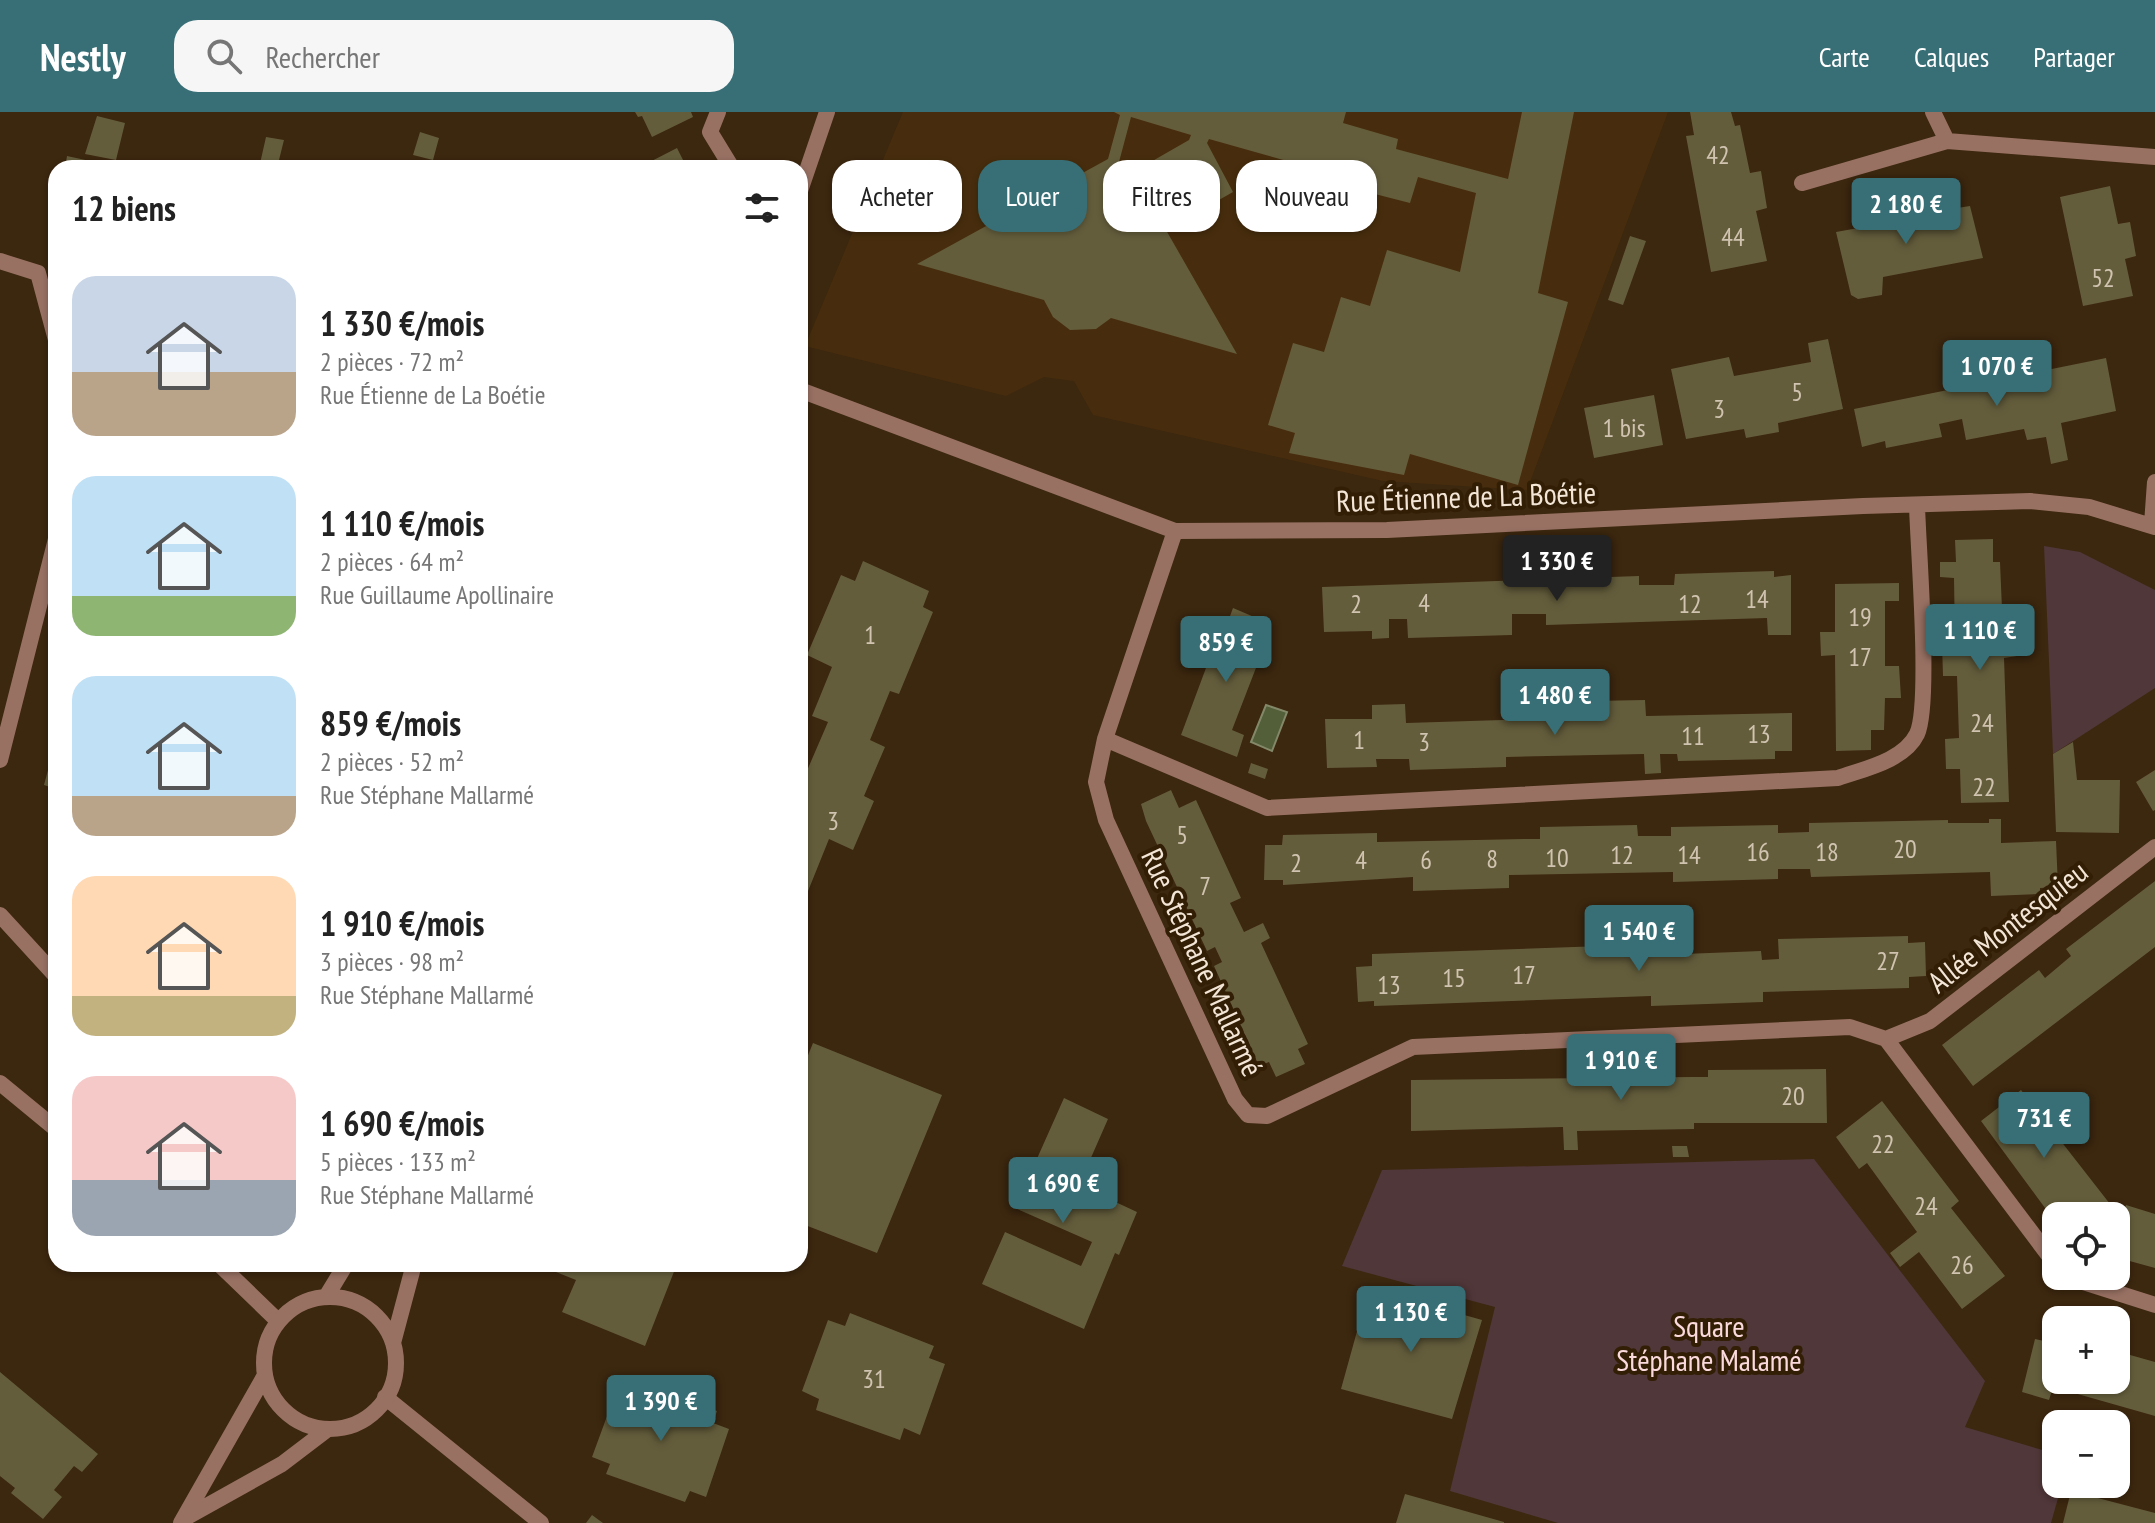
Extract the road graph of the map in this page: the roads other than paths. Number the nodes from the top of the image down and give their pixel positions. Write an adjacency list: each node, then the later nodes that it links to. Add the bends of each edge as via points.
1 (718, 112): 6 (street, via 710,132)
2 (827, 112): 7 (street)
3 (1933, 112): 4 (street)
4 (1947, 141): 5 (street); 8 (street)
5 (2155, 157)
6 (727, 160)
7 (808, 168)
8 (1802, 183)
9 (0, 261): 10 (street)
10 (38, 273): 11 (street); 12 (street)
11 (48, 275)
12 (48, 310)
13 (808, 393): 17 (street, Rue Étienne de La Boétie)
14 (2155, 482): 16 (street)
15 (1917, 505): 16 (street, Rue Étienne de La Boétie, via 2030,501 2089,507); 17 (street, Rue Étienne de La Boétie, via 1387,530); 19 (street, via 1922,699 1917,735 1888,761 1838,778 1267,808)
16 (2153, 526)
17 (1175, 531): 19 (street, Rue Stéphane Mallarmé)
18 (48, 571): 20 (street)
19 (1105, 739): 24 (street, Rue Stéphane Mallarmé, via 1096,782 1106,820 1235,1099 1248,1115 1267,1116 1413,1047 1850,1027)
20 (0, 760)
21 (2155, 847): 24 (street, Allée Montesquieu, via 1930,1021)
22 (0, 915): 23 (street)
23 (48, 967)
24 (1886, 1039): 27 (street)
25 (0, 1083): 26 (street)
26 (48, 1122)
27 (2042, 1246)
28 (227, 1272): 34 (street)
29 (341, 1272): 32 (street)
30 (412, 1272): 35 (street)
31 (2108, 1290): 33 (street)
32 (326, 1297): 34 (street, via 300,1304); 35 (street, via 363,1305 378,1317)
33 (2155, 1305)
34 (278, 1321): 36 (street, via 264,1356)
35 (393, 1343): 37 (street, via 396,1369)
36 (265, 1375): 38 (street, via 282,1409 296,1420); 39 (street)
37 (385, 1397): 38 (street, via 368,1417); 40 (street)
38 (328, 1429): 39 (street, via 282,1464)
39 (183, 1520)
40 (541, 1523)

